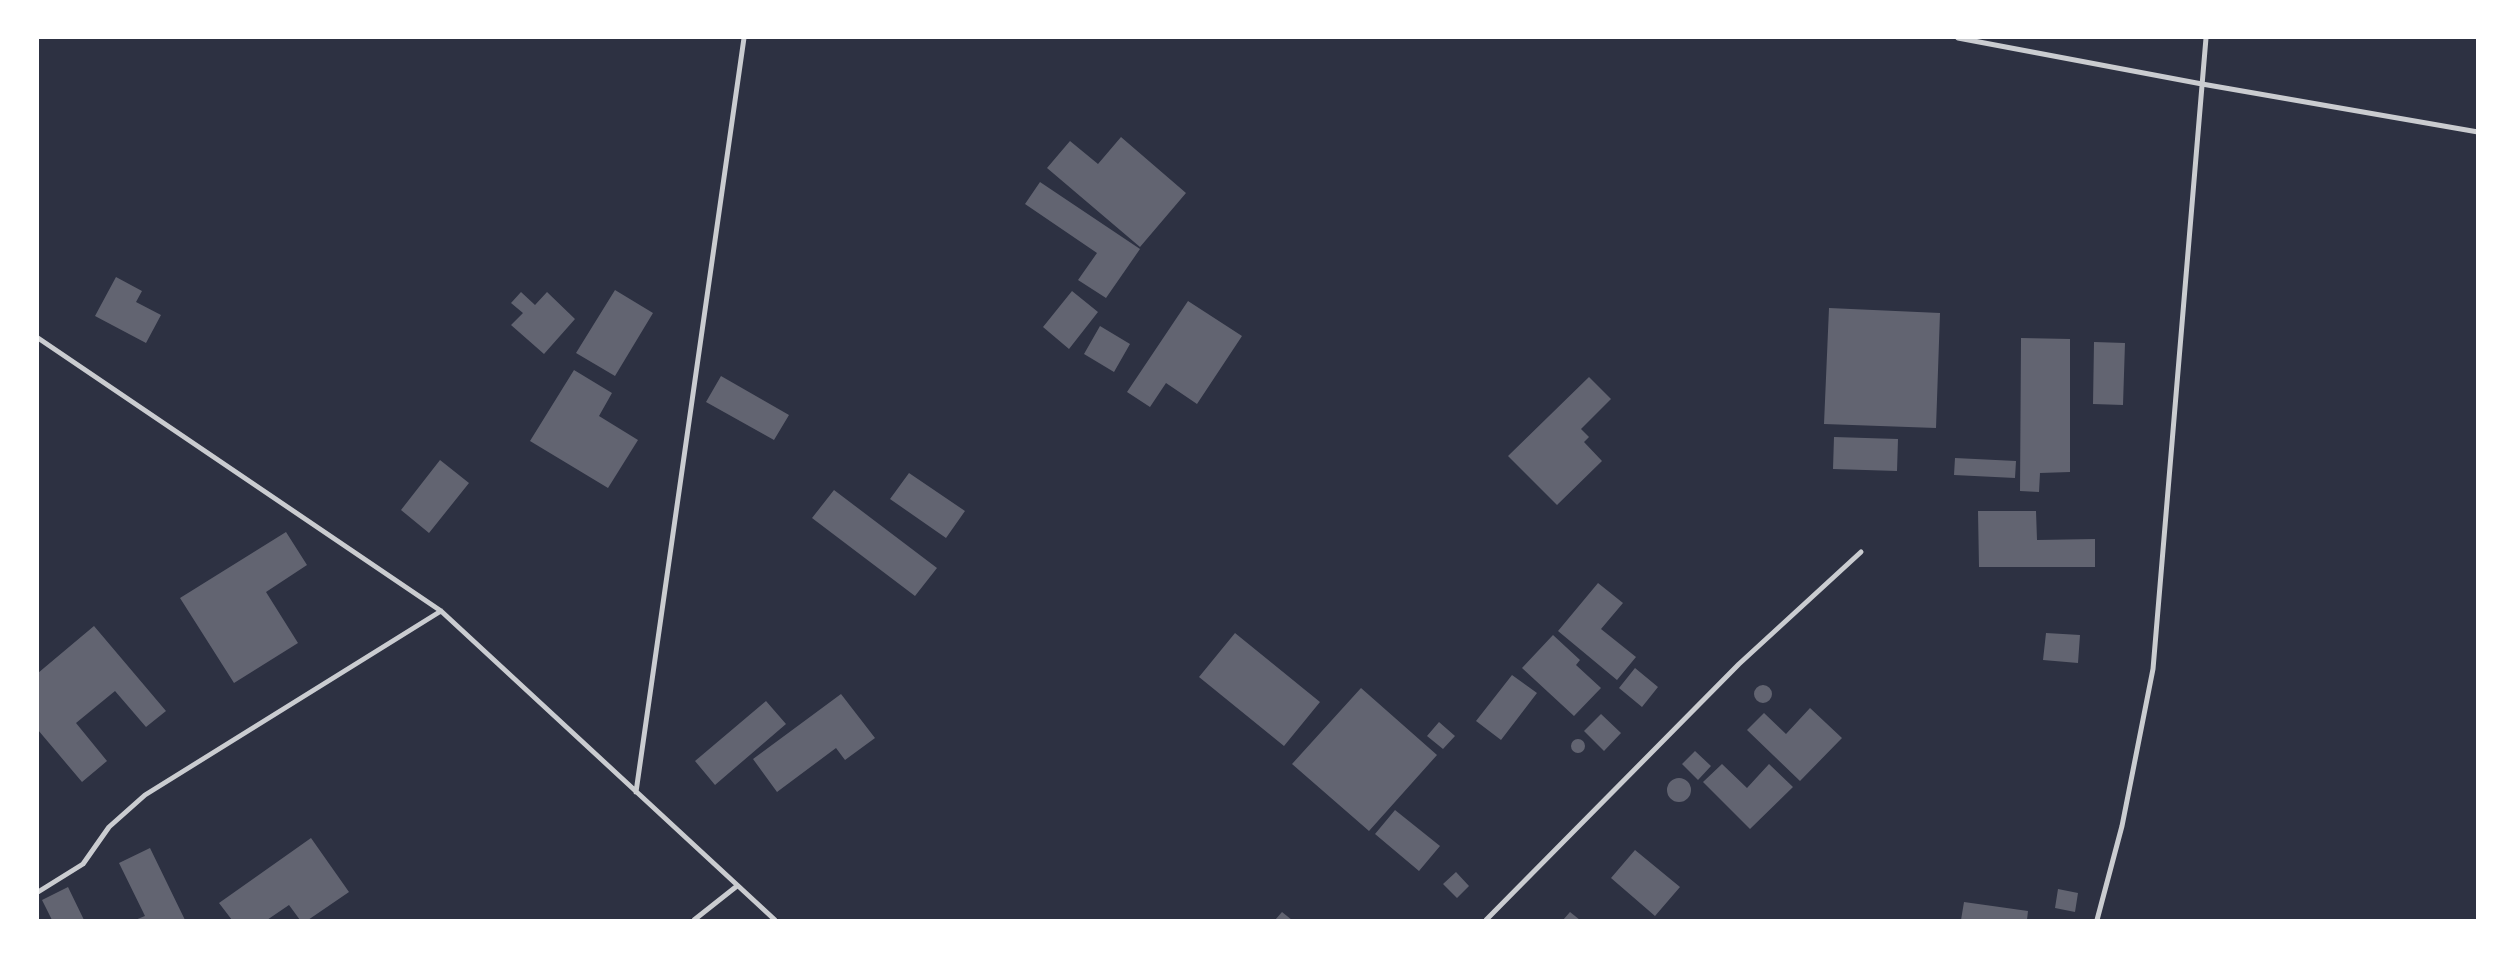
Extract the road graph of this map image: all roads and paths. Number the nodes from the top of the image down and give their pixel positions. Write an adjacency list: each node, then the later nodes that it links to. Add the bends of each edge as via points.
1 (744, 38): 9 (street)
2 (1958, 38): 4 (street)
3 (2206, 38): 4 (street)
4 (2202, 84): 5 (street); 15 (street, via 2153,669 2122,826)
5 (2478, 132)
6 (38, 338): 8 (street)
7 (1861, 552): 14 (street, via 1739,664)
8 (441, 611): 9 (street); 11 (street, via 145,795 109,827 83,864)
9 (636, 792): 10 (street)
10 (737, 886): 12 (street); 13 (street)
11 (38, 892)
12 (694, 920)
13 (775, 920)
14 (1486, 920)
15 (2097, 920)

